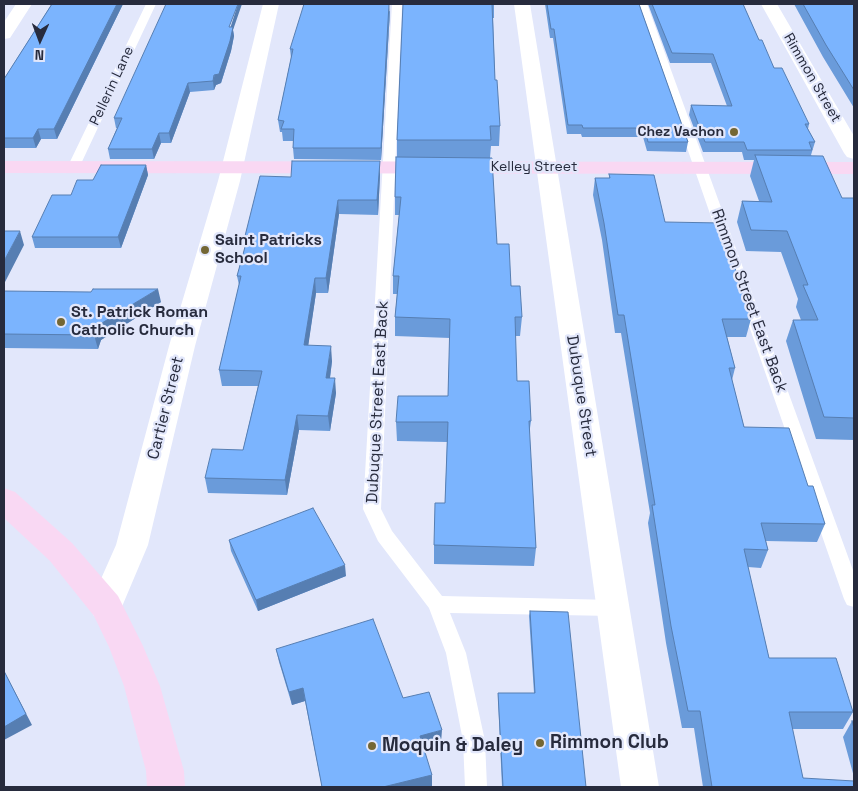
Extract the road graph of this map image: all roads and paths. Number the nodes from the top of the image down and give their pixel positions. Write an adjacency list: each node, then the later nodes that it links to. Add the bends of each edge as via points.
1 (24, 4): 8 (street)
2 (151, 4): 14 (lane, Pellerin Lane)
3 (271, 4): 10 (street, Cartier Street)
4 (397, 4): 11 (lane, Dubuque Street East Back)
5 (522, 4): 12 (street, Dubuque Street)
6 (642, 4): 15 (lane, Rimmon Street East Back)
7 (769, 4): 9 (street, Rimmon Street)
8 (4, 34)
9 (854, 153)
10 (232, 167): 11 (street, Kelley Street); 14 (street, Kelley Street); 20 (street, Cartier Street, via 182,346 132,545)
11 (390, 167): 12 (street, Kelley Street); 19 (lane, Dubuque Street East Back, via 372,508 385,536)
12 (546, 167): 15 (street, Kelley Street); 21 (street, Dubuque Street)
13 (4, 168): 14 (street, Kelley Street)
14 (73, 168)
15 (702, 168): 16 (street, Kelley Street); 18 (lane, Rimmon Street East Back)
16 (854, 168)
17 (4, 500): 20 (street, via 61,552)
18 (854, 599)
19 (437, 604): 21 (lane); 23 (lane, Dubuque Street East Back, via 456,653 474,741)
20 (106, 606): 22 (street, via 142,686 165,771)
21 (613, 608): 24 (street, Dubuque Street)
22 (166, 787)
23 (476, 787)
24 (640, 787)

